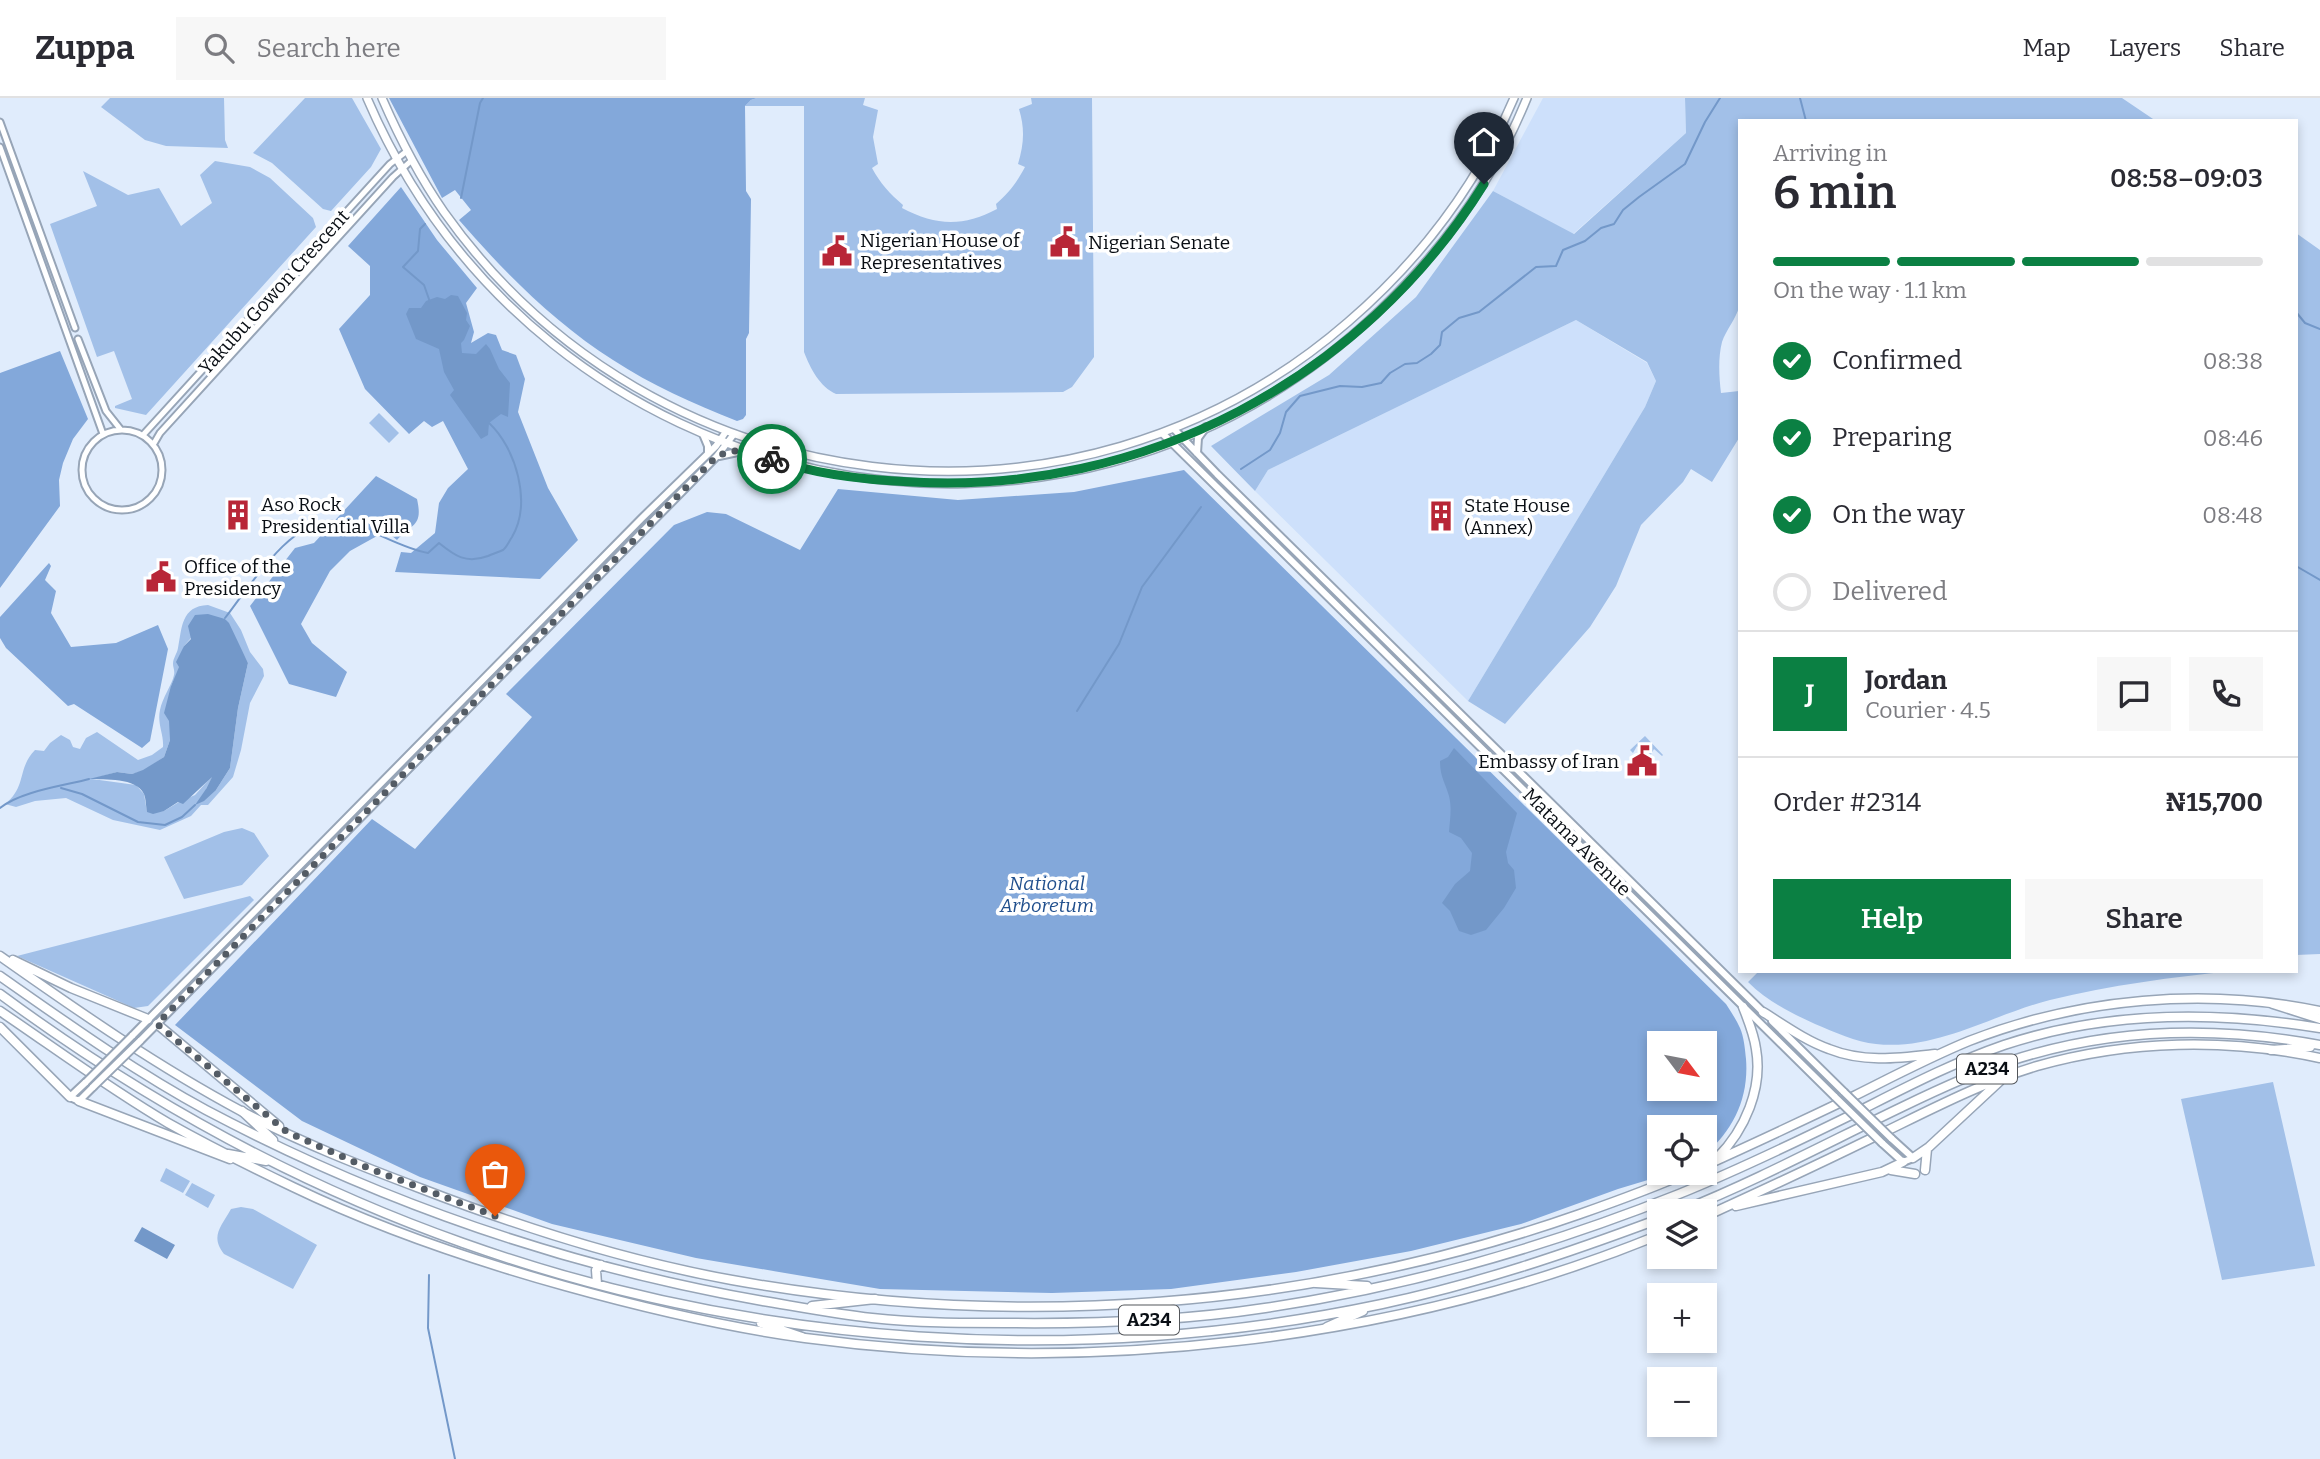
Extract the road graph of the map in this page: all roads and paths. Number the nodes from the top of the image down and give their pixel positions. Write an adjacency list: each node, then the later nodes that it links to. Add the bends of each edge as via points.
1 (367, 98): 8 (main road)
2 (382, 98): 7 (main road)
3 (1514, 98): 14 (main road, via 1481,164 1450,212 1374,299 1324,344 1271,381)
4 (1527, 98): 13 (main road, via 1473,201 1401,290 1304,374)
5 (0, 122): 11 (street)
6 (0, 147): 18 (street)
7 (407, 151): 8 (street, Yakubu Gowon Crescent); 9 (main road)
8 (396, 159): 10 (main road); 20 (street, Yakubu Gowon Crescent)
9 (412, 160): 10 (street, Yakubu Gowon Crescent); 16 (main road, via 443,210 483,260 551,326 651,396)
10 (402, 170): 19 (main road, via 465,259 533,329 617,390); 24 (street, Yakubu Gowon Crescent, via 239,343)
11 (75, 328)
12 (79, 339): 15 (street, via 106,411)
13 (1206, 427): 21 (main road); 26 (main road, via 1198,438)
14 (1174, 429): 17 (main road); 21 (main road, Matama Avenue)
15 (121, 430): 18 (street); 20 (street)
16 (730, 432): 17 (main road, via 788,451 856,464 966,471 1076,458); 23 (main road)
17 (1162, 433): 22 (main road, Matama Avenue)
18 (103, 434): 24 (street, via 87,450 81,471 88,492 100,505 113,510 140,506 158,487 162,465)
19 (702, 434): 23 (main road); 27 (main road)
20 (143, 435): 24 (street)
21 (1182, 438): 22 (main road); 26 (main road, Matama Avenue)
22 (1171, 442): 25 (main road, via 1077,471 964,483 856,478 793,466); 30 (main road, Matama Avenue)
23 (724, 443): 25 (main road); 27 (main road); 28 (main road)
24 (153, 445)
25 (747, 450): 28 (main road)
26 (1197, 453): 29 (main road, Matama Avenue)
27 (708, 454): 41 (main road)
28 (717, 456): 43 (main road)
29 (1399, 653): 30 (main road); 32 (main road, Matama Avenue)
30 (1392, 660): 33 (main road, Matama Avenue)
31 (0, 955): 41 (highway); 53 (highway, via 122,1040)
32 (1712, 962): 33 (main road); 40 (main road, Matama Avenue)
33 (1705, 969): 37 (main road, Matama Avenue)
34 (0, 976): 55 (highway, A234, via 143,1073)
35 (0, 994): 63 (highway, A234, via 146,1092)
36 (2273, 1004): 39 (highway); 42 (highway); 48 (highway, via 2171,999 2088,1008 2003,1029)
37 (1743, 1006): 58 (highway, via 1756,1046 1754,1091 1740,1129); 62 (main road, Matama Avenue, bridge)
38 (0, 1011): 57 (highway, via 169,1123)
39 (2320, 1011)
40 (1763, 1012): 48 (highway, via 1826,1049 1846,1055 1889,1059); 59 (main road, Matama Avenue, bridge)
41 (148, 1019): 43 (main road); 51 (main road, bridge)
42 (2320, 1019)
43 (157, 1024): 52 (main road, bridge); 54 (highway)
44 (0, 1027): 51 (highway)
45 (2320, 1028): 78 (highway, A234, via 2188,1016 2120,1020 2034,1037 1972,1057 1679,1194 1571,1234)
46 (2320, 1046): 47 (highway); 68 (highway, A234, via 2190,1032 2062,1046 1935,1091)
47 (2271, 1049): 49 (highway); 50 (highway, via 2182,1044 2128,1048 2057,1061)
48 (1942, 1054): 60 (highway)
49 (2320, 1058)
50 (2001, 1080): 56 (highway); 69 (highway)
51 (70, 1097): 52 (main road)
52 (79, 1101): 61 (highway)
53 (242, 1111): 54 (highway); 55 (highway)
54 (287, 1132): 79 (highway, via 368,1168 541,1232 732,1280)
55 (281, 1146): 73 (highway, A234, via 405,1202)
56 (1927, 1149): 59 (highway); 65 (highway)
57 (228, 1154): 61 (highway); 63 (highway)
58 (1717, 1157)
59 (1913, 1158): 62 (main road)
60 (1717, 1160)
61 (243, 1162): 84 (highway, via 345,1210 456,1254 655,1310)
62 (1903, 1162): 64 (highway)
63 (280, 1164): 75 (highway, A234, via 411,1224)
64 (1888, 1170): 66 (highway); 69 (highway)
65 (1925, 1170)
66 (1915, 1174)
67 (1660, 1185): 76 (highway, via 1513,1237)
68 (1706, 1199)
69 (1723, 1209): 70 (highway)
70 (1717, 1212)
71 (1647, 1224): 80 (highway, A234, via 1503,1273)
72 (1647, 1241): 83 (highway, via 1482,1294)
73 (572, 1258): 74 (highway, A234); 75 (highway, via 581,1261 581,1266)
74 (601, 1265): 77 (highway, via 595,1274); 81 (highway, A234)
75 (568, 1277): 77 (highway, A234)
76 (1316, 1283): 78 (highway); 79 (highway, via 1107,1305 984,1306)
77 (597, 1284): 82 (highway, A234)
78 (1380, 1286): 81 (highway, A234, via 1260,1309 1124,1322 920,1322)
79 (875, 1299): 81 (highway)
80 (1379, 1304): 82 (highway, A234, via 1247,1326 1071,1339 907,1336); 83 (highway)
81 (800, 1308)
82 (739, 1315): 84 (highway)
83 (1327, 1327): 84 (highway, via 1261,1339 1097,1352 944,1350)
84 (802, 1337)

